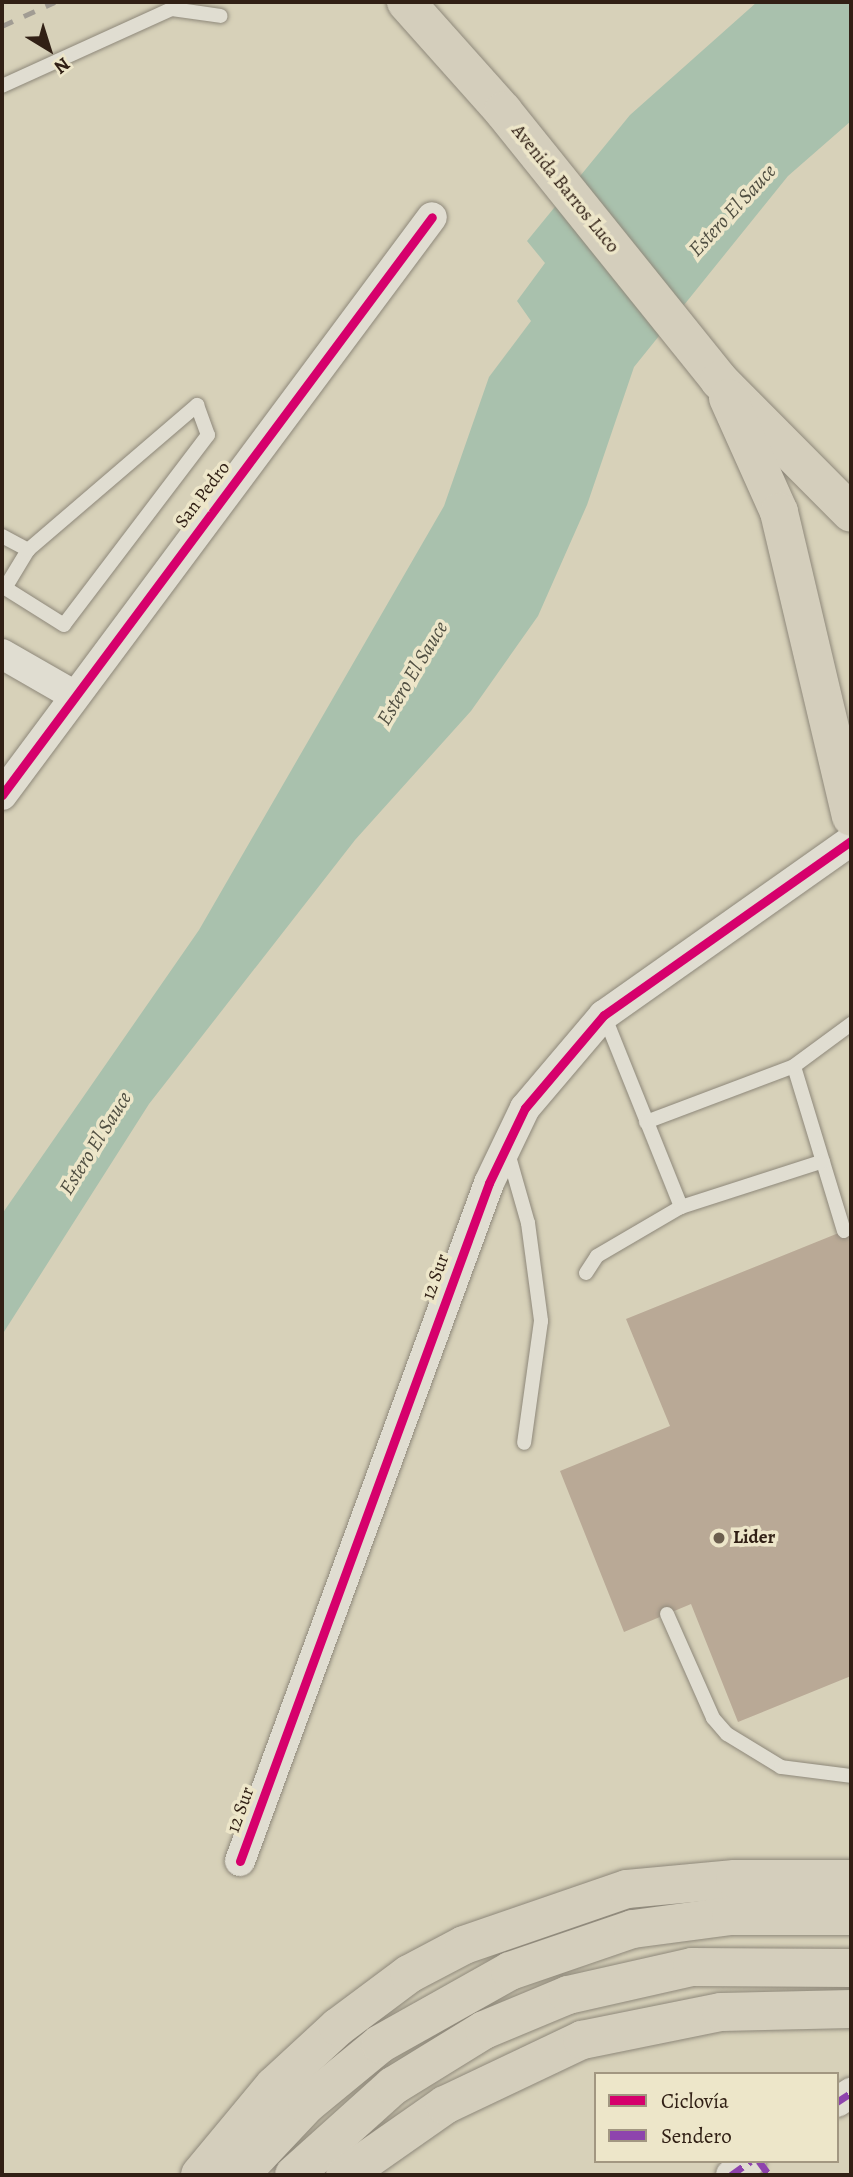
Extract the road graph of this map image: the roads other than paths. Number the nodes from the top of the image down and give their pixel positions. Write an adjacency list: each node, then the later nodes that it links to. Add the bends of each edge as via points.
1 (406, 2): 5 (main road, Avenida Barros Luco, via 503,111)
2 (221, 16): 3 (lane, via 172,9)
3 (2, 86)
4 (432, 217): 10 (street, San Pedro)
5 (719, 380): 6 (main road, Avenida Barros Luco); 12 (main road, Avenida Barros Luco, via 779,512)
6 (851, 513)
7 (2, 536): 8 (lane)
8 (28, 550): 8 (lane, via 113,477 197,405 208,435 64,625 5,588)
9 (2, 654): 10 (street)
10 (75, 696): 11 (street, San Pedro)
11 (2, 794)
12 (851, 817)
13 (851, 841): 14 (street, 12 Sur)
14 (604, 1015): 17 (lane); 18 (street, 12 Sur, via 549,1073)
15 (851, 1024): 16 (lane)
16 (794, 1066): 17 (lane); 19 (lane)
17 (646, 1122): 20 (lane)
18 (505, 1145): 23 (lane, via 528,1223 541,1321); 26 (street, 12 Sur)
19 (823, 1161): 20 (lane); 21 (lane)
20 (681, 1207): 22 (lane, via 597,1256)
21 (844, 1231)
22 (586, 1273)
23 (524, 1443)
24 (667, 1614): 25 (lane, via 713,1718 735,1741 781,1767)
25 (851, 1776)
26 (240, 1861)
27 (851, 1879): 32 (main road, via 735,1879 627,1889 464,1945 409,1974 338,2027 274,2086)
28 (851, 1916): 33 (main road, via 731,1916 633,1929 510,1971 380,2044 307,2104)
29 (851, 1968): 34 (main road, via 692,1967 568,1995 484,2030 393,2086)
30 (851, 2009): 35 (main road, via 689,2015 582,2040 444,2105)
31 (748, 2163): 36 (street)
32 (200, 2175)
33 (240, 2175)
34 (294, 2175)
35 (345, 2175)
36 (731, 2175)

